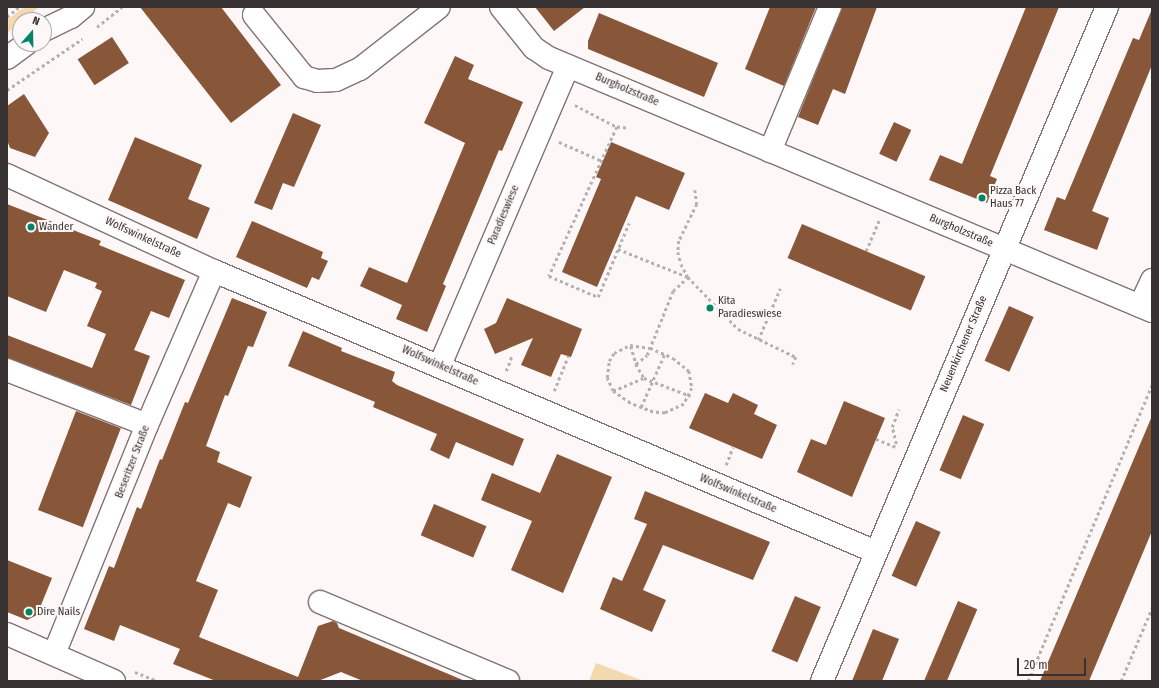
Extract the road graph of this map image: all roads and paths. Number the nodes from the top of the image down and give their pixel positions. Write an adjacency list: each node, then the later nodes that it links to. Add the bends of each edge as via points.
1 (19, 7): 10 (path)
2 (62, 7): 11 (street)
3 (83, 7): 12 (street, via 71,17)
4 (122, 7): 13 (path)
5 (439, 7): 9 (street, via 360,69 336,80 317,81 304,77)
6 (501, 7): 17 (street, Burgholzstraße, via 534,48)
7 (830, 7): 23 (street)
8 (1107, 7): 30 (street, Neuenkirchener Straße)
9 (254, 15)
10 (7, 16)
11 (52, 21)
12 (52, 26)
13 (96, 28)
14 (84, 37): 18 (path)
15 (15, 52): 16 (street)
16 (7, 58)
17 (568, 66): 23 (street, Burgholzstraße); 45 (street, Paradieswiese)
18 (7, 90)
19 (570, 103): 20 (path)
20 (617, 127): 21 (path); 24 (path)
21 (626, 128)
22 (554, 140): 24 (path)
23 (770, 151): 30 (street, Burgholzstraße)
24 (600, 160): 29 (path, via 550,276 598,297)
25 (7, 175): 32 (street, Wolfswinkelstraße)
26 (695, 190): 33 (path, via 697,204 684,227 678,252 680,264)
27 (880, 218): 31 (path)
28 (630, 223): 29 (path)
29 (618, 249): 33 (path)
30 (1005, 249): 36 (street, Burgholzstraße); 68 (street, Neuenkirchener Straße)
31 (866, 251)
32 (214, 271): 45 (street, Wolfswinkelstraße); 60 (street, Beseritzer Straße)
33 (688, 277): 37 (path, via 738,329); 39 (path, via 673,290)
34 (1152, 280): 36 (street)
35 (780, 289): 37 (path)
36 (1146, 309)
37 (758, 340): 44 (path, via 796,357)
38 (630, 345): 39 (path); 43 (path); 55 (path, via 614,353 609,361 607,378)
39 (650, 348): 41 (path); 43 (path, via 644,360)
40 (512, 355): 48 (path)
41 (664, 355): 51 (path); 57 (path, via 689,371 692,380)
42 (568, 356): 54 (path)
43 (636, 364): 50 (path)
44 (793, 364)
45 (440, 365): 68 (street, Wolfswinkelstraße, via 552,416)
46 (499, 368): 48 (path)
47 (7, 370): 60 (street)
48 (506, 371): 49 (path)
49 (513, 374)
50 (644, 378): 51 (path); 55 (path)
51 (653, 381): 57 (path); 58 (path)
52 (1152, 384): 76 (path)
53 (547, 388): 54 (path)
54 (554, 391): 56 (path)
55 (613, 391): 58 (path)
56 (561, 394)
57 (691, 396): 58 (path, via 684,404 665,413)
58 (641, 407)
59 (899, 409): 62 (path, via 892,427)
60 (147, 425): 72 (street, Beseritzer Straße)
61 (876, 439): 62 (path)
62 (896, 446): 64 (path)
63 (733, 447): 66 (path)
64 (901, 448)
65 (719, 462): 66 (path)
66 (726, 465): 67 (path)
67 (732, 467)
68 (876, 552): 75 (street, Neuenkirchener Straße)
69 (320, 602): 74 (street)
70 (1152, 608): 77 (path)
71 (7, 634): 72 (street)
72 (54, 654): 73 (street)
73 (106, 679)
74 (508, 681)
75 (822, 681)
76 (1028, 681)
77 (1121, 681)

